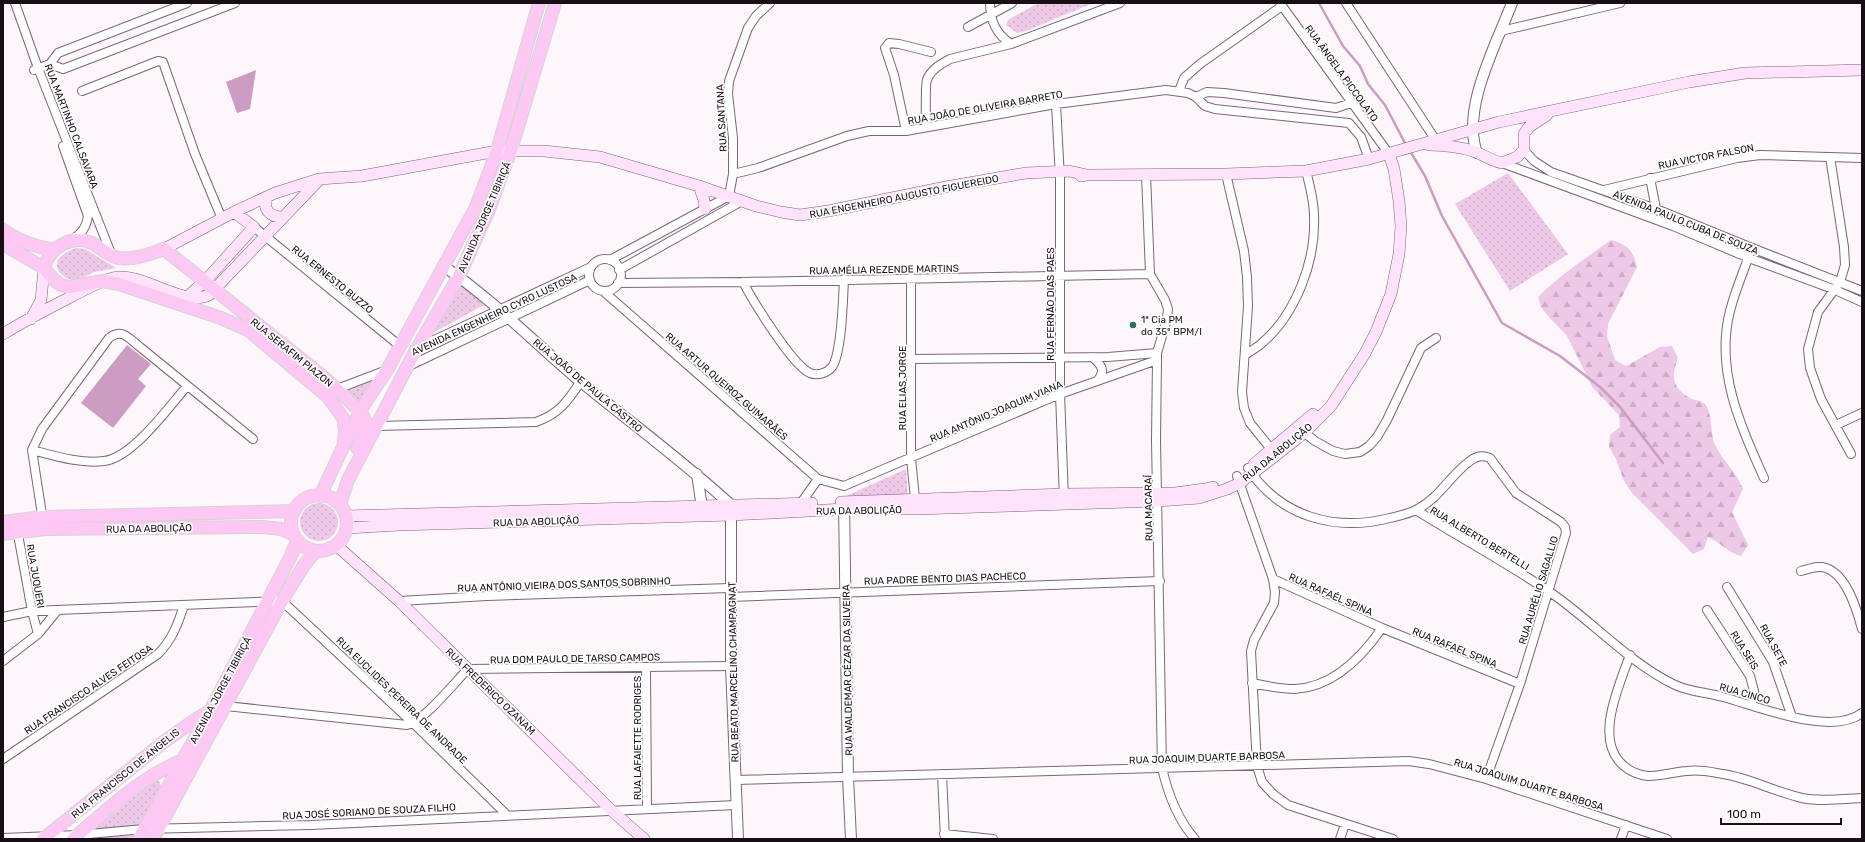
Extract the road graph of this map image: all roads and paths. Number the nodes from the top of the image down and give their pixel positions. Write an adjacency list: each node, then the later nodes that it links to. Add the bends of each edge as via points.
1 (9, 3): 21 (street, RUA MARTINHO CALSAVARA)
2 (15, 3): 21 (street, RUA MARTINHO CALSAVARA)
3 (187, 3): 20 (street, via 58,53)
4 (235, 3): 20 (street, via 63,69)
5 (539, 3): 40 (main road, AVENIDA JORGE TIBIRIÇÁ)
6 (555, 3): 38 (main road, AVENIDA JORGE TIBIRIÇÁ)
7 (770, 3): 48 (street, RUA SANTANA, via 748,28 729,81)
8 (990, 3): 15 (street)
9 (1012, 3): 15 (street)
10 (1120, 3): 18 (street)
11 (1346, 3): 36 (street)
12 (1512, 3): 17 (street)
13 (1620, 3): 17 (street)
14 (1281, 5): 23 (street, via 1200,64 1184,78); 27 (street, RUA ÂNGELA PICCOLATO)
15 (990, 16): 16 (street); 18 (street, via 1002,38)
16 (968, 27)
17 (1501, 31): 33 (street, via 1474,108)
18 (1011, 44): 32 (street, via 950,60 936,67 927,80)
19 (931, 52): 34 (street, via 889,43 885,48)
20 (50, 64): 21 (street)
21 (36, 69): 67 (street, RUA MARTINHO CALSAVARA, via 88,216 82,233); 72 (street, RUA MARTINHO CALSAVARA)
22 (1862, 70): 28 (main road, via 1745,73)
23 (1180, 91): 25 (street, RUA JOÃO DE OLIVEIRA BARRETO); 26 (street, RUA JOÃO DE OLIVEIRA BARRETO, via 1166,90)
24 (82, 92): 63 (street, via 158,61 163,62 195,154)
25 (1196, 97): 27 (street, via 1207,92 1336,108); 30 (street, RUA JOÃO DE OLIVEIRA BARRETO, via 1205,106 1215,109)
26 (1056, 104): 32 (street, RUA JOÃO DE OLIVEIRA BARRETO); 51 (street, RUA FERNÃO DIAS PAES)
27 (1351, 104): 31 (street, RUA ÂNGELA PICCOLATO)
28 (1554, 110): 29 (main road); 35 (main road, via 1534,123)
29 (1511, 119): 33 (main road); 35 (main road)
30 (1349, 123): 31 (street, RUA JOÃO DE OLIVEIRA BARRETO); 45 (street, via 1361,137)
31 (1365, 123): 41 (street, RUA ÂNGELA PICCOLATO)
32 (926, 127): 34 (street, RUA JOÃO DE OLIVEIRA BARRETO)
33 (1472, 129): 36 (main road, RUA ENGENHEIRO AUGUSTO FIGUEREIDO); 42 (street)
34 (906, 131): 48 (street, RUA JOÃO DE OLIVEIRA BARRETO, via 869,130)
35 (1524, 134): 39 (main road)
36 (1435, 140): 37 (main road, RUA ENGENHEIRO AUGUSTO FIGUEREIDO)
37 (1421, 145): 41 (main road, RUA ENGENHEIRO AUGUSTO FIGUEREIDO); 42 (main road, via 1457,147)
38 (511, 150): 40 (main road, RUA ENGENHEIRO AUGUSTO FIGUEREIDO); 54 (main road, RUA ENGENHEIRO AUGUSTO FIGUEREIDO, via 600,158); 80 (main road, AVENIDA JORGE TIBIRIÇÁ, via 488,212)
39 (1524, 150): 46 (main road, via 1517,157); 55 (street, AVENIDA PAULO CUBA DE SOUZA, via 1546,170)
40 (498, 151): 53 (main road, RUA ENGENHEIRO AUGUSTO FIGUEREIDO, via 362,176); 75 (main road, AVENIDA JORGE TIBIRIÇÁ, via 476,207)
41 (1394, 153): 45 (main road, RUA ENGENHEIRO AUGUSTO FIGUEREIDO); 119 (main road, RUA DA ABOLIÇÃO, via 1401,226 1396,276 1386,308 1376,332 1331,406)
42 (1477, 153): 46 (main road)
43 (1830, 158): 44 (street, RUA VICTOR FALSON); 52 (street, RUA VICTOR FALSON, via 1752,156); 88 (street, via 1844,247 1845,265)
44 (1862, 158)
45 (1369, 160): 47 (main road, RUA ENGENHEIRO AUGUSTO FIGUEREIDO)
46 (1502, 164): 73 (street, AVENIDA PAULO CUBA DE SOUZA, via 1673,226)
47 (1306, 171): 50 (main road, RUA ENGENHEIRO AUGUSTO FIGUEREIDO); 103 (street, via 1314,217 1310,261 1301,286 1278,327)
48 (733, 174): 57 (street, RUA SANTANA)
49 (1146, 174): 50 (main road, RUA ENGENHEIRO AUGUSTO FIGUEREIDO); 51 (main road, RUA ENGENHEIRO AUGUSTO FIGUEREIDO); 79 (street, RUA MACARAÍ)
50 (1226, 174): 103 (street, via 1244,251 1247,277)
51 (1060, 175): 58 (main road, RUA ENGENHEIRO AUGUSTO FIGUEREIDO, via 1035,172 986,179 800,215); 81 (street, RUA FERNÃO DIAS PAES)
52 (1650, 178): 55 (street, RUA VICTOR FALSON); 60 (street, RUA VICTOR FALSON)
53 (319, 179): 56 (main road, RUA ENGENHEIRO AUGUSTO FIGUEREIDO); 62 (main road)
54 (700, 186): 57 (main road, RUA ENGENHEIRO AUGUSTO FIGUEREIDO); 59 (main road)
55 (1604, 190): 60 (street, AVENIDA PAULO CUBA DE SOUZA)
56 (271, 195): 61 (main road, RUA ENGENHEIRO AUGUSTO FIGUEREIDO); 62 (main road, via 283,196 287,200); 62 (main road, via 265,206 269,214)
57 (729, 196): 58 (main road, RUA ENGENHEIRO AUGUSTO FIGUEREIDO); 59 (street)
58 (742, 201): 78 (street)
59 (705, 209): 74 (street)
60 (1656, 209): 69 (street, AVENIDA PAULO CUBA DE SOUZA)
61 (234, 212): 63 (main road, RUA ENGENHEIRO AUGUSTO FIGUEREIDO); 64 (main road)
62 (286, 214): 66 (main road)
63 (222, 219): 70 (main road, RUA ENGENHEIRO AUGUSTO FIGUEREIDO)
64 (254, 227): 66 (street, RUA ERNESTO BUZZO); 86 (main road)
65 (3, 230): 71 (main road, via 29,244)
66 (265, 236): 91 (main road); 101 (street, RUA ERNESTO BUZZO)
67 (71, 241): 71 (main road); 72 (main road, via 83,240)
68 (3, 244): 77 (main road)
69 (1752, 248): 73 (street); 88 (street, AVENIDA PAULO CUBA DE SOUZA)
70 (164, 249): 72 (main road, via 131,258); 86 (main road, RUA SERAFIM PIAZON)
71 (54, 250): 77 (main road)
72 (112, 256)
73 (1749, 258): 90 (street, AVENIDA PAULO CUBA DE SOUZA); 128 (street, via 1729,313 1726,370 1741,426)
74 (610, 260): 76 (street, via 597,261); 78 (street)
75 (445, 267): 80 (street, RUA JOÃO DE PAULA CASTRO); 101 (main road, AVENIDA JORGE TIBIRIÇÁ)
76 (591, 267): 84 (street); 96 (street, AVENIDA ENGENHEIRO CYRO LUSTOSA)
77 (44, 268): 85 (main road, via 54,280 65,286); 98 (main road, via 40,300)
78 (619, 270): 89 (street)
79 (1150, 274): 81 (street, RUA AMÉLIA REZENDE MARTINS); 106 (street, RUA MACARAÍ, via 1168,309)
80 (459, 276): 96 (street, RUA JOÃO DE PAULA CASTRO); 102 (main road, AVENIDA JORGE TIBIRIÇÁ)
81 (1060, 276): 82 (street, RUA AMÉLIA REZENDE MARTINS); 104 (street, RUA FERNÃO DIAS PAES)
82 (911, 278): 83 (street, RUA AMÉLIA REZENDE MARTINS); 107 (street, RUA ELIAS JORGE)
83 (844, 279): 87 (street, RUA AMÉLIA REZENDE MARTINS); 87 (street, via 838,346 833,366 825,373 816,375 798,362 763,316)
84 (590, 280): 92 (street, via 595,287); 97 (street, AVENIDA ENGENHEIRO CYRO LUSTOSA)
85 (103, 281): 94 (main road, via 116,277 131,278); 98 (main road); 121 (main road, via 221,318 248,330 328,397 342,418 345,430)
86 (204, 281): 91 (main road, RUA SERAFIM PIAZON); 94 (main road)
87 (743, 282): 89 (street, RUA AMÉLIA REZENDE MARTINS)
88 (1840, 282): 90 (street); 93 (street, AVENIDA PAULO CUBA DE SOUZA)
89 (618, 283): 92 (street, via 612,289)
90 (1833, 289): 95 (street, AVENIDA PAULO CUBA DE SOUZA); 117 (street, via 1818,312 1808,349 1810,368)
91 (215, 290): 94 (main road, via 203,298); 113 (main road, RUA SERAFIM PIAZON)
92 (603, 291): 129 (street, RUA ARTUR QUEIROZ GUIMARÃES)
93 (1862, 291)
94 (187, 297)
95 (1862, 302)
96 (498, 310): 97 (street, RUA JOÃO DE PAULA CASTRO); 102 (street, AVENIDA ENGENHEIRO CYRO LUSTOSA)
97 (508, 318): 108 (street, AVENIDA ENGENHEIRO CYRO LUSTOSA); 110 (street, RUA JOÃO DE PAULA CASTRO)
98 (30, 319): 99 (main road)
99 (3, 334)
100 (1436, 338): 119 (street, via 1421,348 1387,420 1369,446 1360,452 1345,454 1333,451)
101 (400, 346): 109 (main road, AVENIDA JORGE TIBIRIÇÁ)
102 (417, 348): 108 (main road, AVENIDA JORGE TIBIRIÇÁ)
103 (1245, 355): 122 (street, via 1242,392 1244,408 1250,423)
104 (1060, 357): 105 (street); 107 (street); 114 (street, RUA FERNÃO DIAS PAES)
105 (1092, 357): 106 (street); 111 (street, via 1100,364 1102,370)
106 (1157, 357): 111 (street, RUA ANTÔNIO JOAQUIM VIANA); 134 (street, RUA MACARAÍ)
107 (912, 359): 125 (street, RUA ELIAS JORGE)
108 (407, 367): 118 (main road, AVENIDA JORGE TIBIRIÇÁ)
109 (387, 370): 113 (street); 115 (main road, AVENIDA JORGE TIBIRIÇÁ)
110 (581, 381): 118 (street, via 555,414 536,422); 127 (street, RUA JOÃO DE PAULA CASTRO)
111 (1097, 381): 114 (street, RUA ANTÔNIO JOAQUIM VIANA)
112 (187, 386): 120 (street); 123 (street, via 135,446 120,456 106,461 90,462); 123 (street, via 124,335 116,333 108,338 42,429)
113 (337, 389): 115 (main road, RUA SERAFIM PIAZON)
114 (1060, 394): 125 (street, RUA ANTÔNIO JOAQUIM VIANA); 136 (street, RUA FERNÃO DIAS PAES)
115 (360, 411): 121 (main road, AVENIDA JORGE TIBIRIÇÁ); 131 (main road, via 366,421 365,428 352,459)
116 (1862, 413): 117 (street)
117 (1836, 425): 124 (street)
118 (376, 426): 131 (main road, AVENIDA JORGE TIBIRIÇÁ)
119 (1301, 430): 122 (main road, RUA DA ABOLIÇÃO); 126 (main road, RUA DA ABOLIÇÃO)
120 (253, 440)
121 (344, 449): 133 (main road, AVENIDA JORGE TIBIRIÇÁ)
122 (1271, 449): 126 (main road, RUA DA ABOLIÇÃO)
123 (32, 450): 146 (street)
124 (1851, 454)
125 (911, 458): 132 (street, RUA ANTÔNIO JOAQUIM VIANA); 135 (street, RUA ELIAS JORGE)
126 (1250, 471): 130 (main road, RUA DA ABOLIÇÃO); 141 (street, RUA AURÉLIO SAGALLIO, via 1267,493 1280,503 1321,520 1375,522)
127 (697, 474): 140 (street, RUA JOÃO DE PAULA CASTRO); 143 (street)
128 (1764, 478)
129 (818, 479): 132 (street, RUA ARTUR QUEIROZ GUIMARÃES); 138 (street)
130 (1239, 479): 134 (main road, RUA DA ABOLIÇÃO, via 1227,490 1199,498); 153 (street)
131 (348, 480): 137 (main road, AVENIDA JORGE TIBIRIÇÁ)
132 (844, 486)
133 (320, 496): 137 (main road); 142 (main road, via 304,500)
134 (1158, 497): 136 (main road, RUA DA ABOLIÇÃO); 154 (street, RUA MACARAÍ)
135 (915, 499): 136 (main road, RUA DA ABOLIÇÃO); 139 (main road, RUA DA ABOLIÇÃO)
136 (1064, 499): 139 (main road, RUA DA ABOLIÇÃO, via 916,509)
137 (340, 504): 145 (main road)
138 (801, 504): 139 (main road, RUA DA ABOLIÇÃO); 140 (main road, RUA DA ABOLIÇÃO)
139 (845, 505): 140 (main road, RUA DA ABOLIÇÃO); 158 (street, RUA WALDEMAR CÉZAR DA SILVEIRA)
140 (731, 510): 143 (main road, RUA DA ABOLIÇÃO); 157 (street, RUA BEATO MARCELINO CHAMPAGNAT)
141 (1416, 510): 156 (street, RUA ALBERTO BERTELLI); 156 (street, RUA AURÉLIO SAGALLIO, via 1434,498 1469,462 1480,456 1490,458 1519,496 1565,527 1566,533)
142 (294, 511): 146 (main road, RUA DA ABOLIÇÃO); 149 (main road, via 291,522)
143 (703, 511): 145 (main road, RUA DA ABOLIÇÃO, via 399,524)
144 (3, 522): 147 (main road, RUA DA ABOLIÇÃO)
145 (346, 522): 150 (main road, via 344,537)
146 (44, 523): 147 (main road, RUA DA ABOLIÇÃO); 149 (main road, RUA DA ABOLIÇÃO, via 263,527 281,529)
147 (16, 526): 148 (main road, RUA DA ABOLIÇÃO); 165 (street, RUA JUQUERI)
148 (3, 534)
149 (295, 537): 151 (main road, via 308,549); 159 (main road, AVENIDA JORGE TIBIRIÇÁ, via 291,556)
150 (336, 545): 151 (main road, via 325,551); 161 (main road, RUA FREDERICO OZANAM)
151 (316, 551): 160 (main road, AVENIDA JORGE TIBIRIÇÁ, via 304,565)
152 (1801, 571): 168 (street, via 1825,567 1836,575 1850,593)
153 (1272, 579): 167 (street, RUA RAFAÉL SPINA); 175 (street, via 1276,592 1274,603 1257,633 1251,651)
154 (1160, 581): 158 (street, RUA PADRE BENTO DIAS PACHECO); 186 (street, RUA MACARAÍ)
155 (1727, 587): 181 (street, RUA SETE, via 1773,662)
156 (1548, 591): 170 (street, RUA ALBERTO BERTELLI); 176 (street, RUA AURÉLIO SAGALLIO)
157 (730, 592): 158 (street, RUA PADRE BENTO DIAS PACHECO); 161 (street, RUA ANTÔNIO VIEIRA DOS SANTOS SOBRINHO, via 487,596); 172 (street, RUA BEATO MARCELINO CHAMPAGNAT)
158 (846, 592): 189 (street, RUA WALDEMAR CÉZAR DA SILVEIRA)
159 (267, 601): 160 (street); 162 (street); 179 (main road, AVENIDA JORGE TIBIRIÇÁ)
160 (282, 601): 178 (main road, AVENIDA JORGE TIBIRIÇÁ); 182 (street, RUA EUCLIDES PEREIRA DE ANDRADE)
161 (398, 601): 174 (main road, RUA FREDERICO OZANAM)
162 (184, 605): 164 (street); 183 (street, RUA FRANCISCO ALVES FEITOSA, via 174,633 158,654)
163 (1707, 610): 177 (street, RUA SEIS, via 1750,676 1754,691)
164 (57, 611): 165 (street); 169 (street)
165 (32, 612): 166 (street); 169 (street, RUA JUQUERI)
166 (3, 616)
167 (1382, 628): 175 (street, via 1358,658 1326,680 1297,689); 176 (street, RUA RAFAEL SPINA)
168 (1862, 629)
169 (38, 634): 171 (street)
170 (1630, 655): 177 (street, RUA CINCO, via 1681,688); 193 (street, via 1615,698 1609,742 1612,753 1630,771 1649,776 1705,770 1732,775 1802,798)
171 (3, 661)
172 (731, 666): 173 (street, RUA DOM PAULO DE TARSO CAMPOS); 191 (street, RUA BEATO MARCELINO CHAMPAGNAT)
173 (646, 667): 174 (street, RUA DOM PAULO DE TARSO CAMPOS); 195 (street, RUA LAFAIETTE RODRIGES)
174 (468, 669): 182 (street); 196 (main road, RUA FREDERICO OZANAM)
175 (1252, 683): 185 (street)
176 (1520, 684): 190 (street, RUA AURÉLIO SAGALLIO)
177 (1752, 704): 181 (street, RUA CINCO)
178 (226, 706): 182 (street, via 396,725); 184 (main road, AVENIDA JORGE TIBIRIÇÁ)
179 (210, 712): 184 (main road, AVENIDA JORGE TIBIRIÇÁ); 203 (main road, RUA FRANCISCO DE ANGELIS, via 165,741)
180 (1862, 712): 181 (street, RUA CINCO, via 1847,720 1811,721)
181 (1792, 717)
182 (413, 723): 197 (street, RUA EUCLIDES PEREIRA DE ANDRADE)
183 (3, 759)
184 (188, 762): 188 (main road, RUA FRANCISCO DE ANGELIS); 192 (main road, AVENIDA JORGE TIBIRIÇÁ); 201 (main road, AVENIDA JORGE TIBIRIÇÁ)
185 (1257, 766): 186 (street, RUA JOAQUIM DUARTE BARBOSA); 190 (street, RUA JOAQUIM DUARTE BARBOSA, via 1409,761); 198 (street, via 1262,782 1288,805)
186 (1162, 768): 187 (street, RUA JOAQUIM DUARTE BARBOSA); 210 (street, RUA MACARAÍ, via 1168,792 1180,818)
187 (942, 774): 189 (street, RUA JOAQUIM DUARTE BARBOSA); 202 (street)
188 (149, 776): 192 (main road, via 157,776); 204 (main road, RUA FRANCISCO DE ANGELIS)
189 (848, 777): 191 (street, RUA JOAQUIM DUARTE BARBOSA); 208 (street, RUA WALDEMAR CÉZAR DA SILVEIRA)
190 (1486, 779): 199 (street, RUA JOAQUIM DUARTE BARBOSA)
191 (736, 780): 194 (street, RUA BEATO MARCELINO CHAMPAGNAT)
192 (169, 784): 200 (main road, AVENIDA JORGE TIBIRIÇÁ)
193 (1862, 798)
194 (736, 805): 195 (street, RUA JOSÉ SORIANO DE SOUZA FILHO); 207 (street, RUA BEATO MARCELINO CHAMPAGNAT)
195 (647, 809): 196 (street, RUA JOSÉ SORIANO DE SOUZA FILHO)
196 (611, 810): 197 (street, RUA JOSÉ SORIANO DE SOUZA FILHO); 206 (main road, RUA FREDERICO OZANAM)
197 (507, 815): 201 (street, RUA JOSÉ SORIANO DE SOUZA FILHO)
198 (1345, 824): 211 (street); 212 (street)
199 (1626, 825): 213 (street); 214 (street, RUA JOAQUIM DUARTE BARBOSA)
200 (142, 834): 201 (street, RUA JOSÉ SORIANO DE SOUZA FILHO); 204 (street, RUA JOSÉ SORIANO DE SOUZA FILHO)
201 (156, 834)
202 (945, 836): 209 (street)
203 (45, 837): 204 (street, RUA JOSÉ SORIANO DE SOUZA FILHO); 205 (street, RUA JOSÉ SORIANO DE SOUZA FILHO)
204 (75, 837)
205 (3, 838)
206 (644, 839)
207 (738, 839)
208 (852, 839)
209 (993, 839)
210 (1195, 839)
211 (1340, 839)
212 (1393, 839)
213 (1621, 839)
214 (1667, 839)

